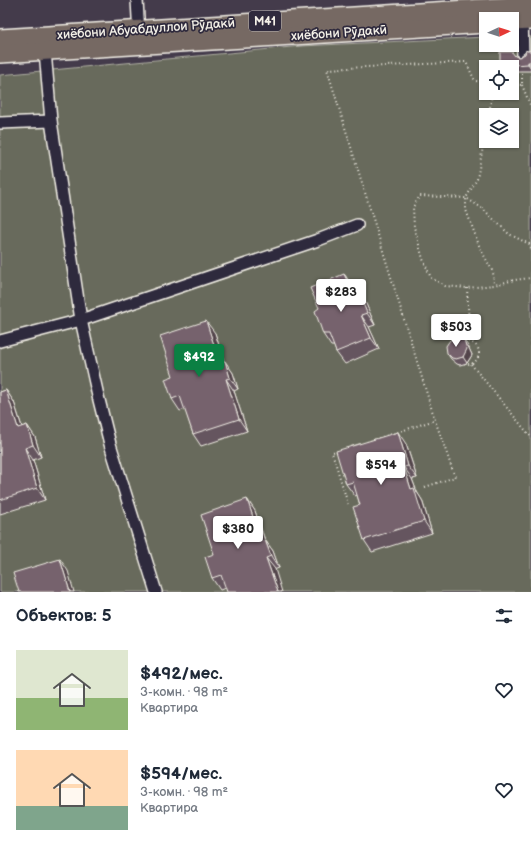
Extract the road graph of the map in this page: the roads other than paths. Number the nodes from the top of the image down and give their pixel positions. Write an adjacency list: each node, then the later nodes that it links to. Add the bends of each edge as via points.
1 (137, 0): 4 (street)
2 (523, 15): 4 (highway, хиёбони Абуабдуллои Рӯдакӣ / M41); 8 (street)
3 (479, 24): 4 (highway, хиёбони Рӯдакӣ)
4 (139, 37): 5 (highway, хиёбони Абуабдуллои Рӯдакӣ / M41); 6 (highway, хиёбони Рӯдакӣ)
5 (0, 38)
6 (45, 51): 7 (highway, хиёбони Рӯдакӣ); 9 (street)
7 (0, 54)
8 (524, 56)
9 (51, 122): 10 (street); 12 (street)
10 (0, 123)
11 (357, 225): 12 (street)
12 (81, 320): 13 (street); 14 (street, via 110,444)
13 (0, 341)
14 (156, 592)

